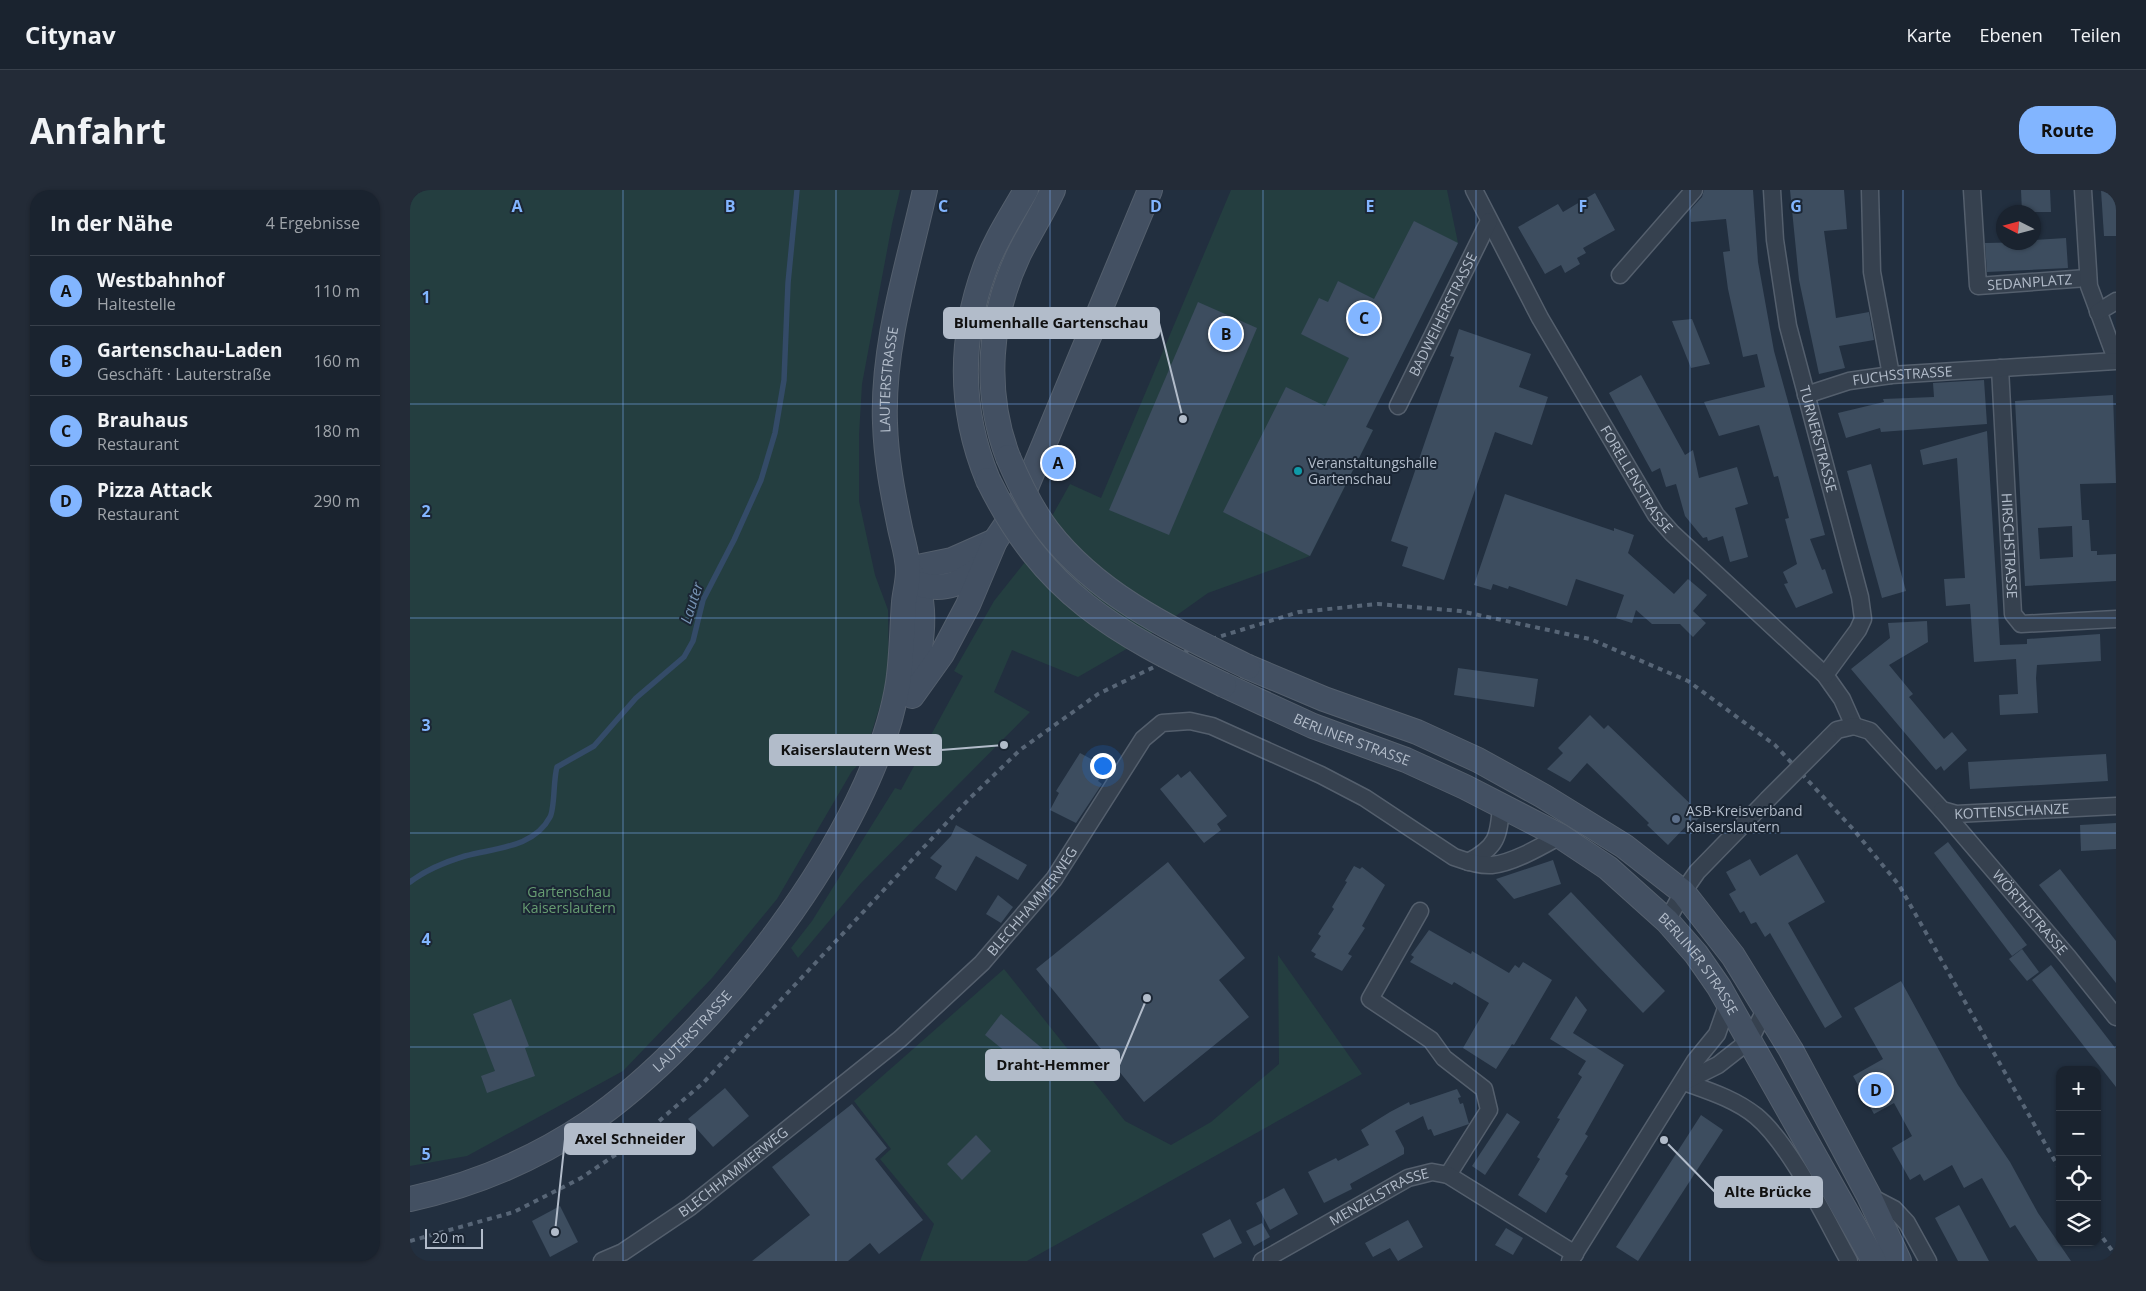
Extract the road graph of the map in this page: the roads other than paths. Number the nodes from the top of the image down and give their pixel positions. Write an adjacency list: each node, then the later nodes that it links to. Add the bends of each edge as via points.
1 (926, 190): 22 (main road, LAUTERSTRASSE, via 894,332 885,397 889,465)
2 (1026, 190): 28 (main road, BERLINER STRASSE, bridge, via 986,267 974,304 968,339 966,387 970,425 988,480 1029,550 1071,594 1130,637 1313,726 1406,760)
3 (1053, 190): 33 (main road, BERLINER STRASSE, bridge, via 1014,266 1003,296 992,366 1000,436 1036,513 1052,536 1107,590 1184,636 1248,667 1324,699 1417,732 1478,760 1624,846)
4 (1150, 190): 21 (main road, via 1026,489)
5 (1474, 190): 11 (street, FORELLENSTRASSE)
6 (1694, 190): 12 (street)
7 (1772, 190): 19 (street, TURNERSTRASSE, via 1784,302)
8 (1870, 190): 18 (street, via 1872,272)
9 (1972, 190): 13 (street, SEDANPLATZ, via 1978,286)
10 (2083, 190): 13 (street)
11 (1489, 221): 20 (street, BADWEIHERSTRASSE); 24 (street, FORELLENSTRASSE, via 1540,318 1656,516)
12 (1620, 275)
13 (2087, 278): 15 (street)
14 (2116, 301): 15 (street)
15 (2098, 312): 16 (street)
16 (2116, 360): 17 (street)
17 (2000, 368): 18 (street, FUCHSSTRASSE); 23 (street, HIRSCHSTRASSE, via 2013,614 2021,624)
18 (1891, 374): 19 (street, FUCHSSTRASSE, via 1850,381)
19 (1806, 396): 24 (street, TURNERSTRASSE, via 1860,597 1863,619)
20 (1398, 406)
21 (991, 551): 22 (main road, via 968,578 958,584 942,587); 25 (main road, via 968,605 935,665)
22 (913, 577): 25 (main road, LAUTERSTRASSE, via 921,606 920,643); 27 (main road, LAUTERSTRASSE, via 898,684)
23 (2116, 620)
24 (1825, 674): 26 (street, FORELLENSTRASSE, via 1842,699)
25 (912, 696): 27 (main road, LAUTERSTRASSE)
26 (1854, 726): 30 (street, KOTTENSCHANZE, via 1870,730); 33 (street, bridge, via 1838,730 1703,865)
27 (878, 757): 43 (main road, LAUTERSTRASSE, via 839,835 793,908 737,982 684,1042 618,1101 546,1149 472,1182)
28 (1501, 805): 31 (main road, BERLINER STRASSE); 32 (street, via 1496,838 1485,853)
29 (2116, 806): 30 (street, KOTTENSCHANZE, via 1956,814)
30 (1942, 810): 38 (street, WÖRTHSTRASSE)
31 (1560, 836): 32 (street, BLECHHAMMERWEG, via 1492,865); 35 (main road, BERLINER STRASSE, via 1608,868)
32 (1468, 862): 45 (street, BLECHHAMMERWEG, via 1454,858 1365,798 1264,748 1212,726 1190,721 1162,723 1143,738 1054,879 982,964 900,1039 690,1207 623,1252)
33 (1683, 892): 35 (street); 37 (main road, BERLINER STRASSE, via 1733,956)
34 (1420, 911): 41 (street, via 1370,999 1431,1040 1444,1058 1484,1089 1489,1110)
35 (1667, 921): 36 (main road, BERLINER STRASSE, via 1696,954)
36 (1728, 1003): 39 (main road, BERLINER STRASSE); 40 (street, via 1717,1034 1695,1061)
37 (1766, 1008): 39 (street); 42 (main road, BERLINER STRASSE)
38 (2116, 1018)
39 (1750, 1040): 40 (street, via 1718,1065); 48 (main road, BERLINER STRASSE)
40 (1684, 1082): 44 (street); 47 (street, via 1724,1096 1756,1116 1793,1162)
41 (1448, 1175): 44 (street, MENZELSTRASSE); 46 (street, MENZELSTRASSE, via 1432,1172 1408,1178)
42 (1869, 1196): 49 (main road, BERLINER STRASSE); 50 (street, via 1894,1209 1907,1223)
43 (410, 1198)
44 (1572, 1257)
45 (602, 1261)
46 (1262, 1261)
47 (1849, 1261)
48 (1874, 1261)
49 (1899, 1261)
50 (1928, 1261)

